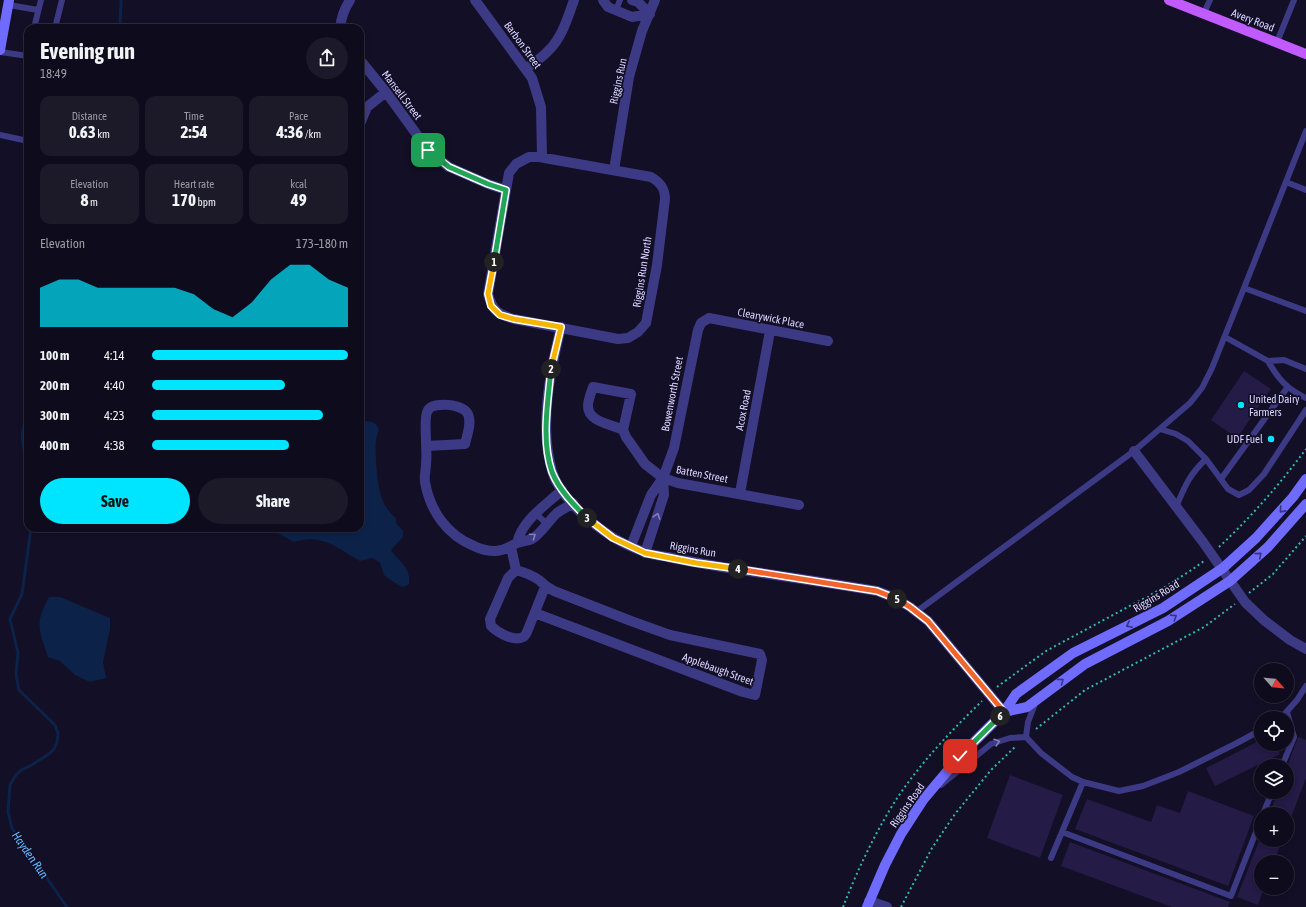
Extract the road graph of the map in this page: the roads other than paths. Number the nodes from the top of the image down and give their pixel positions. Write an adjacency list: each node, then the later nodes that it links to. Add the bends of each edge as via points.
1 (41, 0): 14 (lane)
2 (62, 0): 19 (lane)
3 (350, 0): 20 (street)
4 (475, 0): 26 (street, Barbon Street)
5 (574, 0): 26 (street, via 557,40 549,51)
6 (603, 0): 15 (street, via 608,7)
7 (620, 0): 15 (lane)
8 (632, 0): 17 (street, via 638,2)
9 (655, 0): 17 (street, Riggins Run)
10 (1169, 0): 16 (main road, Avery Road)
11 (1210, 0): 16 (lane)
12 (1294, 0): 21 (lane)
13 (9, 3): 14 (lane); 22 (main road)
14 (38, 10): 18 (lane)
15 (616, 10): 17 (street, via 632,17)
16 (1204, 13): 21 (main road, Avery Road)
17 (650, 14): 33 (street, Riggins Run, via 642,31 629,77)
18 (35, 24)
19 (56, 24)
20 (341, 24)
21 (1277, 42): 23 (main road, Avery Road)
22 (0, 51): 24 (lane)
23 (1306, 54)
24 (24, 55)
25 (364, 65): 27 (street, Mansell Street)
26 (526, 69): 32 (street, Barbon Street, via 532,78 541,106)
27 (386, 92): 28 (street, via 367,107); 35 (street, Mansell Street, via 428,150 449,167)
28 (364, 114)
29 (1306, 131): 34 (lane)
30 (0, 135): 31 (lane)
31 (24, 140)
32 (542, 157): 33 (street); 35 (street, via 529,157 516,164 509,173)
33 (614, 170): 40 (street, Riggins Run North, via 651,177 665,192 646,323 628,338 618,339)
34 (1286, 182): 36 (lane); 37 (lane)
35 (506, 190): 40 (street, via 488,294 491,306 500,315)
36 (1306, 190)
37 (1244, 288): 38 (lane); 42 (lane)
38 (1306, 311)
39 (709, 318): 41 (street, Clearywick Place); 54 (street, Bowenworth Street, via 701,323 698,330 674,448)
40 (561, 327): 57 (street, Riggins Run, via 552,368 547,447 552,472)
41 (770, 331): 43 (street, Clearywick Place); 58 (street, Acox Road)
42 (1225, 337): 44 (lane); 49 (lane, via 1202,388)
43 (828, 341)
44 (1268, 361): 45 (lane, via 1284,360); 46 (lane, via 1276,377)
45 (1306, 368)
46 (1287, 388): 47 (lane); 56 (lane)
47 (1306, 398)
48 (1306, 410): 56 (lane, via 1264,474 1249,490 1239,495 1228,489)
49 (1160, 429): 52 (lane); 53 (lane, via 1188,441)
50 (623, 430): 50 (street, via 631,394 593,387 588,406 591,415 596,420); 54 (street, Batten Street, via 645,464)
51 (426, 446): 51 (street, via 426,413 429,408 447,405 466,410 469,428 465,444); 65 (street, via 424,480 428,497 438,518 449,531 481,549 494,551)
52 (1134, 451): 62 (street); 72 (lane)
53 (1206, 459): 56 (lane); 62 (lane, via 1188,479)
54 (663, 478): 58 (street, Batten Street, via 678,483); 66 (street, Bowenworth Street, via 651,495); 67 (street, Bowenworth Street, one-way to 54, via 664,495)
55 (1306, 479): 68 (main road, Riggins Road, one-way to 68, via 1256,538)
56 (1221, 480)
57 (562, 490): 59 (street, Riggins Run); 63 (street)
58 (740, 493): 61 (street, Batten Street)
59 (573, 503): 64 (street, via 557,513); 66 (street, Riggins Run, via 613,538)
60 (1306, 504): 70 (main road, one-way to 60, via 1268,547)
61 (799, 505)
62 (1176, 507): 68 (street)
63 (535, 513): 64 (lane); 65 (street)
64 (547, 524): 65 (street, one-way to 64, via 533,538)
65 (514, 545): 69 (street)
66 (631, 546): 67 (street, Riggins Run)
67 (645, 553): 72 (street, Riggins Run, via 877,591 893,597)
68 (1222, 568): 70 (street); 78 (main road, Riggins Road, one-way to 78, via 1163,608 1073,653 1016,694)
69 (516, 570): 71 (street, Applebaugh Street, via 538,580); 73 (street, via 508,578 490,619 491,626 498,632 514,638 522,637 527,632)
70 (1230, 580): 74 (street, via 1265,621); 76 (main road, one-way to 70, via 1085,664 1168,621)
71 (545, 587): 73 (street); 73 (street, Applebaugh Street, via 670,635 760,654 762,660 755,695)
72 (916, 612): 78 (street, Riggins Run, via 928,621)
73 (535, 613)
74 (1306, 649)
75 (1306, 686): 77 (lane)
76 (1038, 698): 78 (main road, via 1027,706); 80 (lane, via 1028,722)
77 (1288, 711)
78 (1004, 712): 82 (main road, Riggins Road, via 960,756)
79 (1254, 734): 81 (lane, via 1179,772 1143,786 1119,791)
80 (1026, 737): 81 (lane, via 1041,753 1072,777); 82 (lane, one-way to 80, via 991,744 1010,738)
81 (1083, 782): 83 (lane)
82 (923, 800): 86 (main road, Riggins Road, via 885,864)
83 (1062, 832): 84 (lane, via 1231,896); 85 (lane)
84 (1254, 837)
85 (1051, 858)
86 (868, 904): 87 (street)
87 (887, 907)

